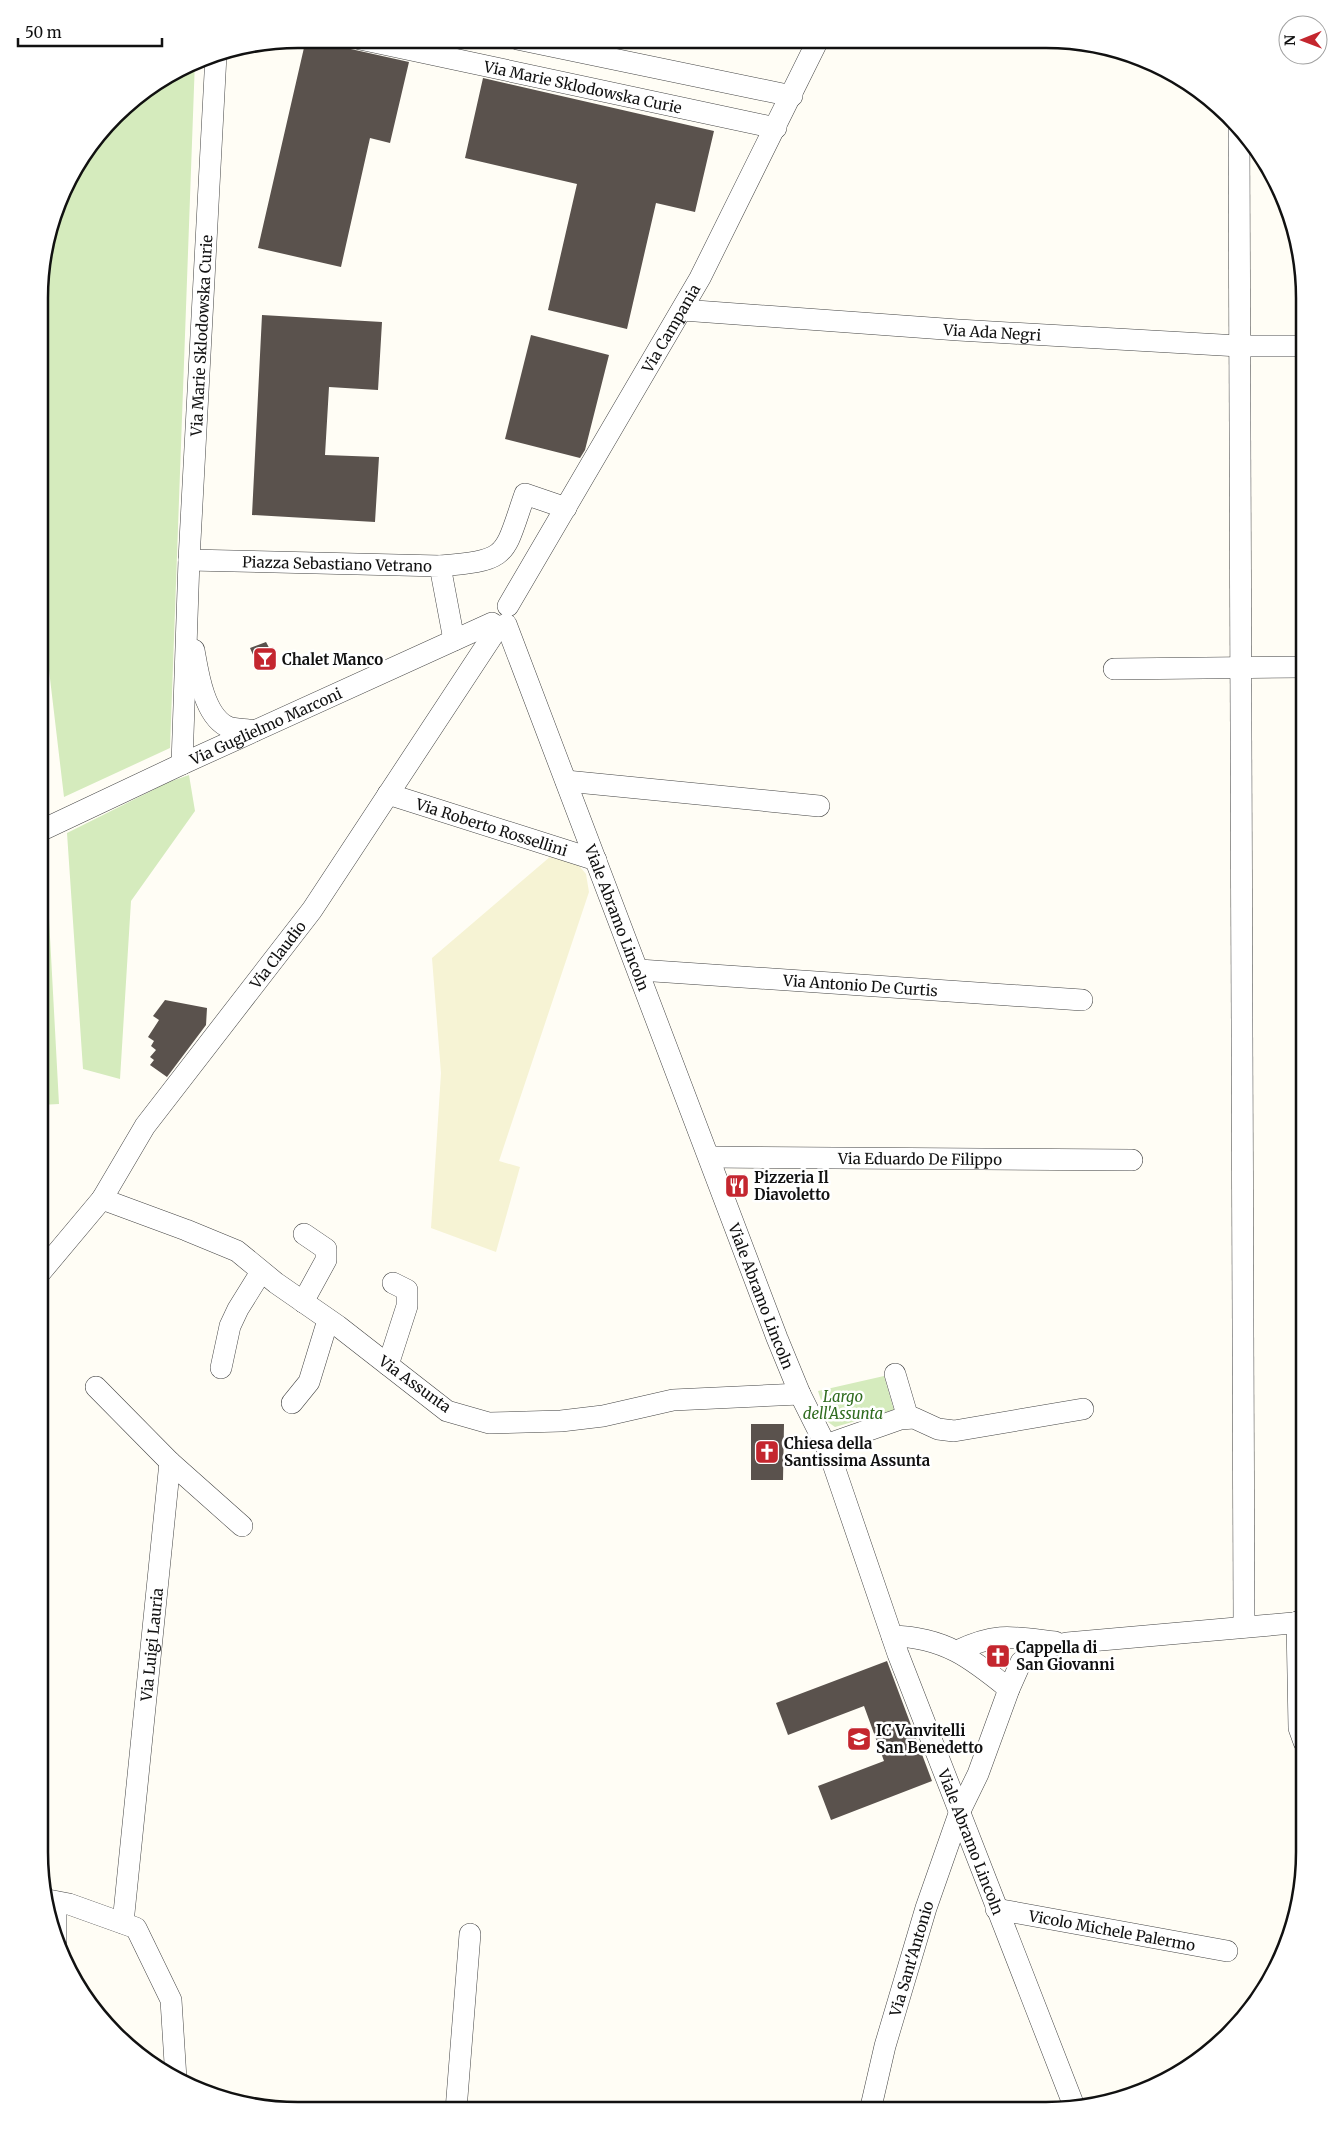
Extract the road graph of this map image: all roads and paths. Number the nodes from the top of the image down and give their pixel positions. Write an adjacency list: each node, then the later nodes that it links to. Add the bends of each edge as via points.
1 (402, 48): 6 (street, Via Marie Sklodowska Curie)
2 (560, 48): 5 (street)
3 (814, 48): 5 (street, Via Campania)
4 (216, 61): 12 (street, Via Marie Sklodowska Curie)
5 (792, 96): 6 (street, Via Campania)
6 (776, 128): 8 (street, Via Campania)
7 (1239, 139): 9 (street)
8 (682, 310): 9 (street, Via Ada Negri, via 902,327); 11 (street, Via Campania)
9 (1239, 346): 10 (street, Via Ada Negri); 18 (street)
10 (1296, 346)
11 (566, 508): 13 (street, via 525,494 508,543 498,556 479,563); 15 (street, Via Campania)
12 (189, 560): 13 (street, Piazza Sebastiano Vetrano); 14 (street, Via Marie Sklodowska Curie)
13 (440, 566): 16 (street, Piazza Sebastiano Vetrano)
14 (187, 616): 20 (street, Via Marie Sklodowska Curie, via 199,677 209,707 226,726); 21 (street, Via Marie Sklodowska Curie)
15 (501, 620): 16 (street, Via Guglielmo Marconi); 22 (street, Viale Abramo Lincoln); 23 (street, Via Claudio)
16 (454, 640): 20 (street, Via Guglielmo Marconi)
17 (1296, 667): 18 (street)
18 (1241, 668): 19 (street); 50 (street)
19 (1114, 669)
20 (254, 731): 21 (street, Via Guglielmo Marconi)
21 (182, 764): 25 (street, Via Guglielmo Marconi)
22 (566, 781): 24 (street); 26 (street, Viale Abramo Lincoln)
23 (388, 794): 26 (street, Via Roberto Rossellini); 31 (street, Via Claudio, via 312,910 145,1126)
24 (819, 806)
25 (48, 827)
26 (596, 860): 27 (street, Viale Abramo Lincoln)
27 (639, 970): 28 (street, Via Antonio De Curtis); 29 (street, Viale Abramo Lincoln)
28 (1082, 1000)
29 (709, 1157): 30 (street, Via Eduardo De Filippo); 42 (street, Viale Abramo Lincoln)
30 (1132, 1160)
31 (102, 1199): 33 (street, Via Claudio); 34 (street, Via Assunta, via 237,1251)
32 (304, 1234): 36 (street, via 326,1248 326,1260)
33 (48, 1263)
34 (262, 1272): 36 (street, Via Assunta); 39 (street, via 230,1326)
35 (393, 1283): 38 (street, via 407,1290 407,1306)
36 (303, 1302): 37 (street, Via Assunta)
37 (328, 1320): 38 (street, Via Assunta); 43 (street, via 309,1382)
38 (388, 1365): 42 (street, Via Assunta, via 447,1411 489,1423 603,1416 672,1400)
39 (221, 1368)
40 (895, 1374): 45 (street)
41 (96, 1387): 47 (street)
42 (800, 1394): 46 (street, Viale Abramo Lincoln)
43 (292, 1403)
44 (1083, 1409): 45 (street, via 954,1431)
45 (908, 1418): 46 (street)
46 (826, 1445): 51 (street, Viale Abramo Lincoln)
47 (170, 1462): 48 (street); 58 (street, Via Luigi Lauria)
48 (242, 1526)
49 (1296, 1622): 50 (street)
50 (1244, 1627): 52 (street)
51 (892, 1636): 53 (street, via 918,1636); 55 (street, Viale Abramo Lincoln)
52 (1067, 1644): 53 (street, via 1015,1636 993,1637); 54 (street, Via Sant'Antonio, via 1037,1649 1021,1662)
53 (957, 1651): 54 (street)
54 (1010, 1689): 55 (street, Via Sant'Antonio, via 978,1774)
55 (960, 1811): 57 (street, Viale Abramo Lincoln); 64 (street, Via Sant'Antonio, via 885,2046)
56 (52, 1901): 58 (street)
57 (996, 1909): 60 (street, Vicolo Michele Palermo); 62 (street, Viale Abramo Lincoln)
58 (123, 1923): 61 (street, via 136,1928 171,2000)
59 (470, 1934): 63 (street)
60 (1227, 1950)
61 (175, 2071)
62 (1072, 2101)
63 (457, 2102)
64 (872, 2102)

